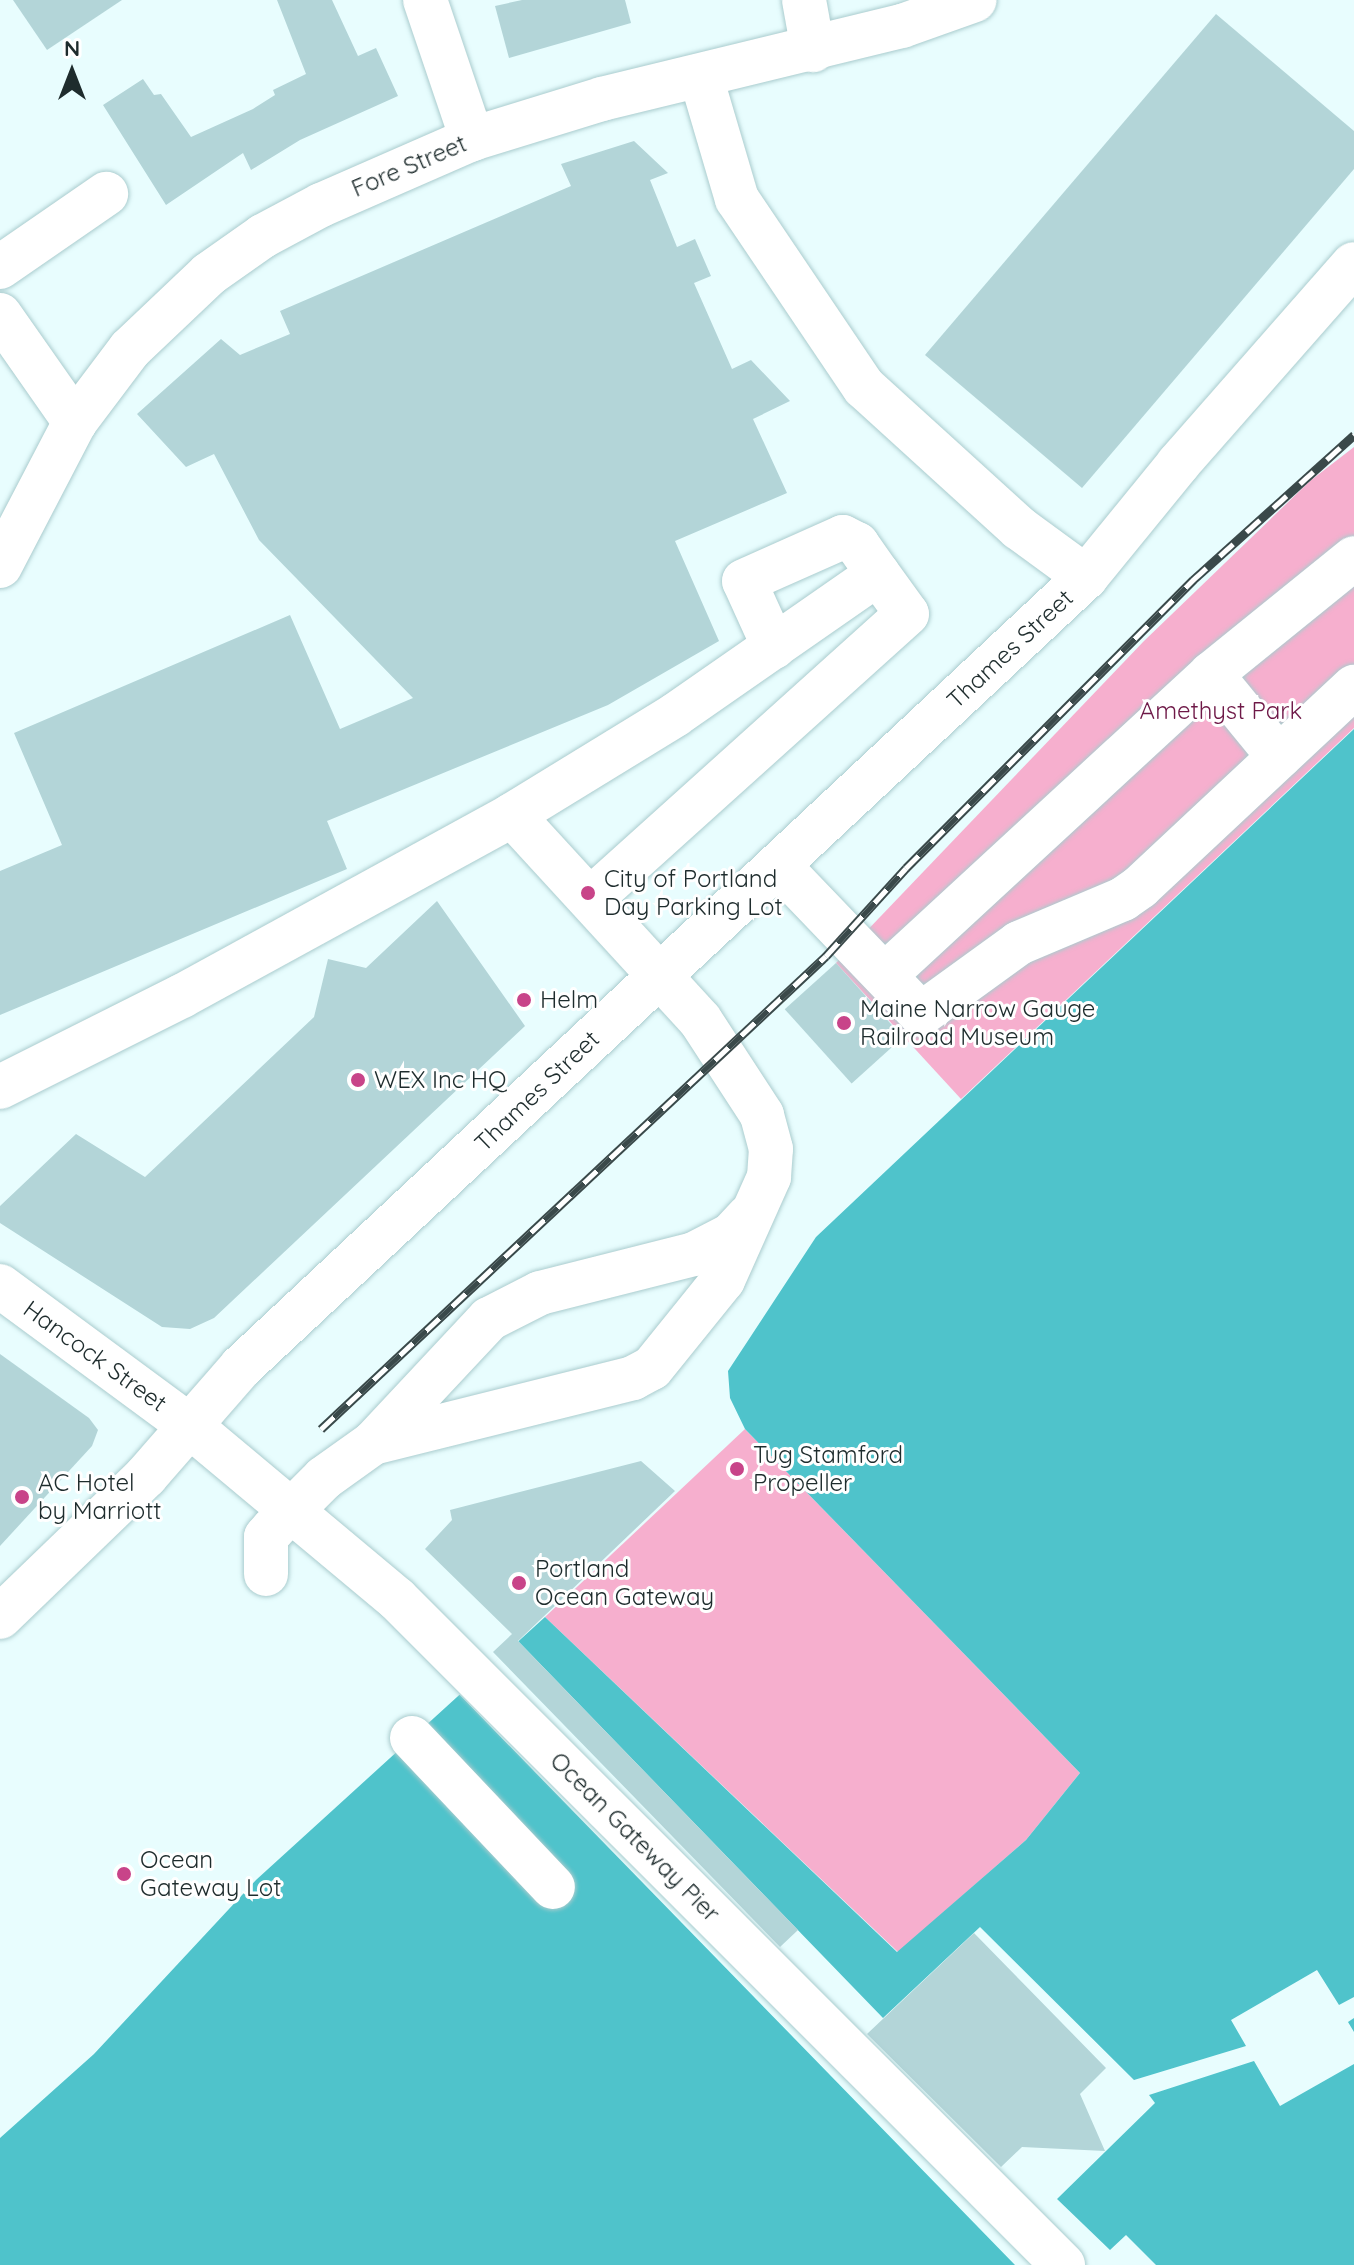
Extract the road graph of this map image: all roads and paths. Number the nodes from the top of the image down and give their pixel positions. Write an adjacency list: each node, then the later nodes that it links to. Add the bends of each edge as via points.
1 (425, 0): 6 (street)
2 (804, 0): 4 (street)
3 (975, 0): 4 (street, Fore Street)
4 (813, 50): 5 (street, Fore Street)
5 (701, 77): 6 (street, Fore Street, via 602,99); 15 (street, via 737,199 864,387 1019,528)
6 (472, 139): 11 (street, Fore Street, via 321,205 209,274 130,349)
7 (106, 194): 9 (street)
8 (1354, 264): 15 (street, Thames Street)
9 (0, 267)
10 (0, 315): 11 (street)
11 (75, 422): 13 (street, Fore Street)
12 (1354, 558): 17 (street)
13 (0, 566)
14 (878, 574): 16 (street); 16 (street, via 857,544 843,537 744,581); 22 (street, via 907,614)
15 (1086, 577): 21 (street, Thames Street)
16 (774, 647): 20 (street)
17 (1211, 674): 19 (street); 24 (street)
18 (1354, 687): 19 (street)
19 (1279, 757): 24 (street, via 1123,899 1019,943 921,1014)
20 (512, 815): 22 (street); 25 (street, via 182,996)
21 (779, 866): 23 (street, Thames Street); 24 (street)
22 (590, 899): 23 (street)
23 (661, 975): 26 (street, via 700,1020 762,1115 772,1161); 28 (street, Thames Street, via 241,1367)
24 (885, 975)
25 (0, 1087)
26 (766, 1191): 29 (street, via 740,1226 713,1246 559,1287 497,1314); 29 (street, via 723,1280 661,1360 633,1378)
27 (0, 1286): 28 (street, Hancock Street)
28 (190, 1426): 30 (street, Ocean Gateway Pier); 32 (street, Thames Street, via 146,1476)
29 (373, 1443): 30 (street)
30 (291, 1509): 31 (street, via 266,1537); 35 (street, Ocean Gateway Pier, via 397,1599)
31 (266, 1574)
32 (0, 1617)
33 (412, 1738): 34 (street)
34 (553, 1887)
35 (1063, 2265)

